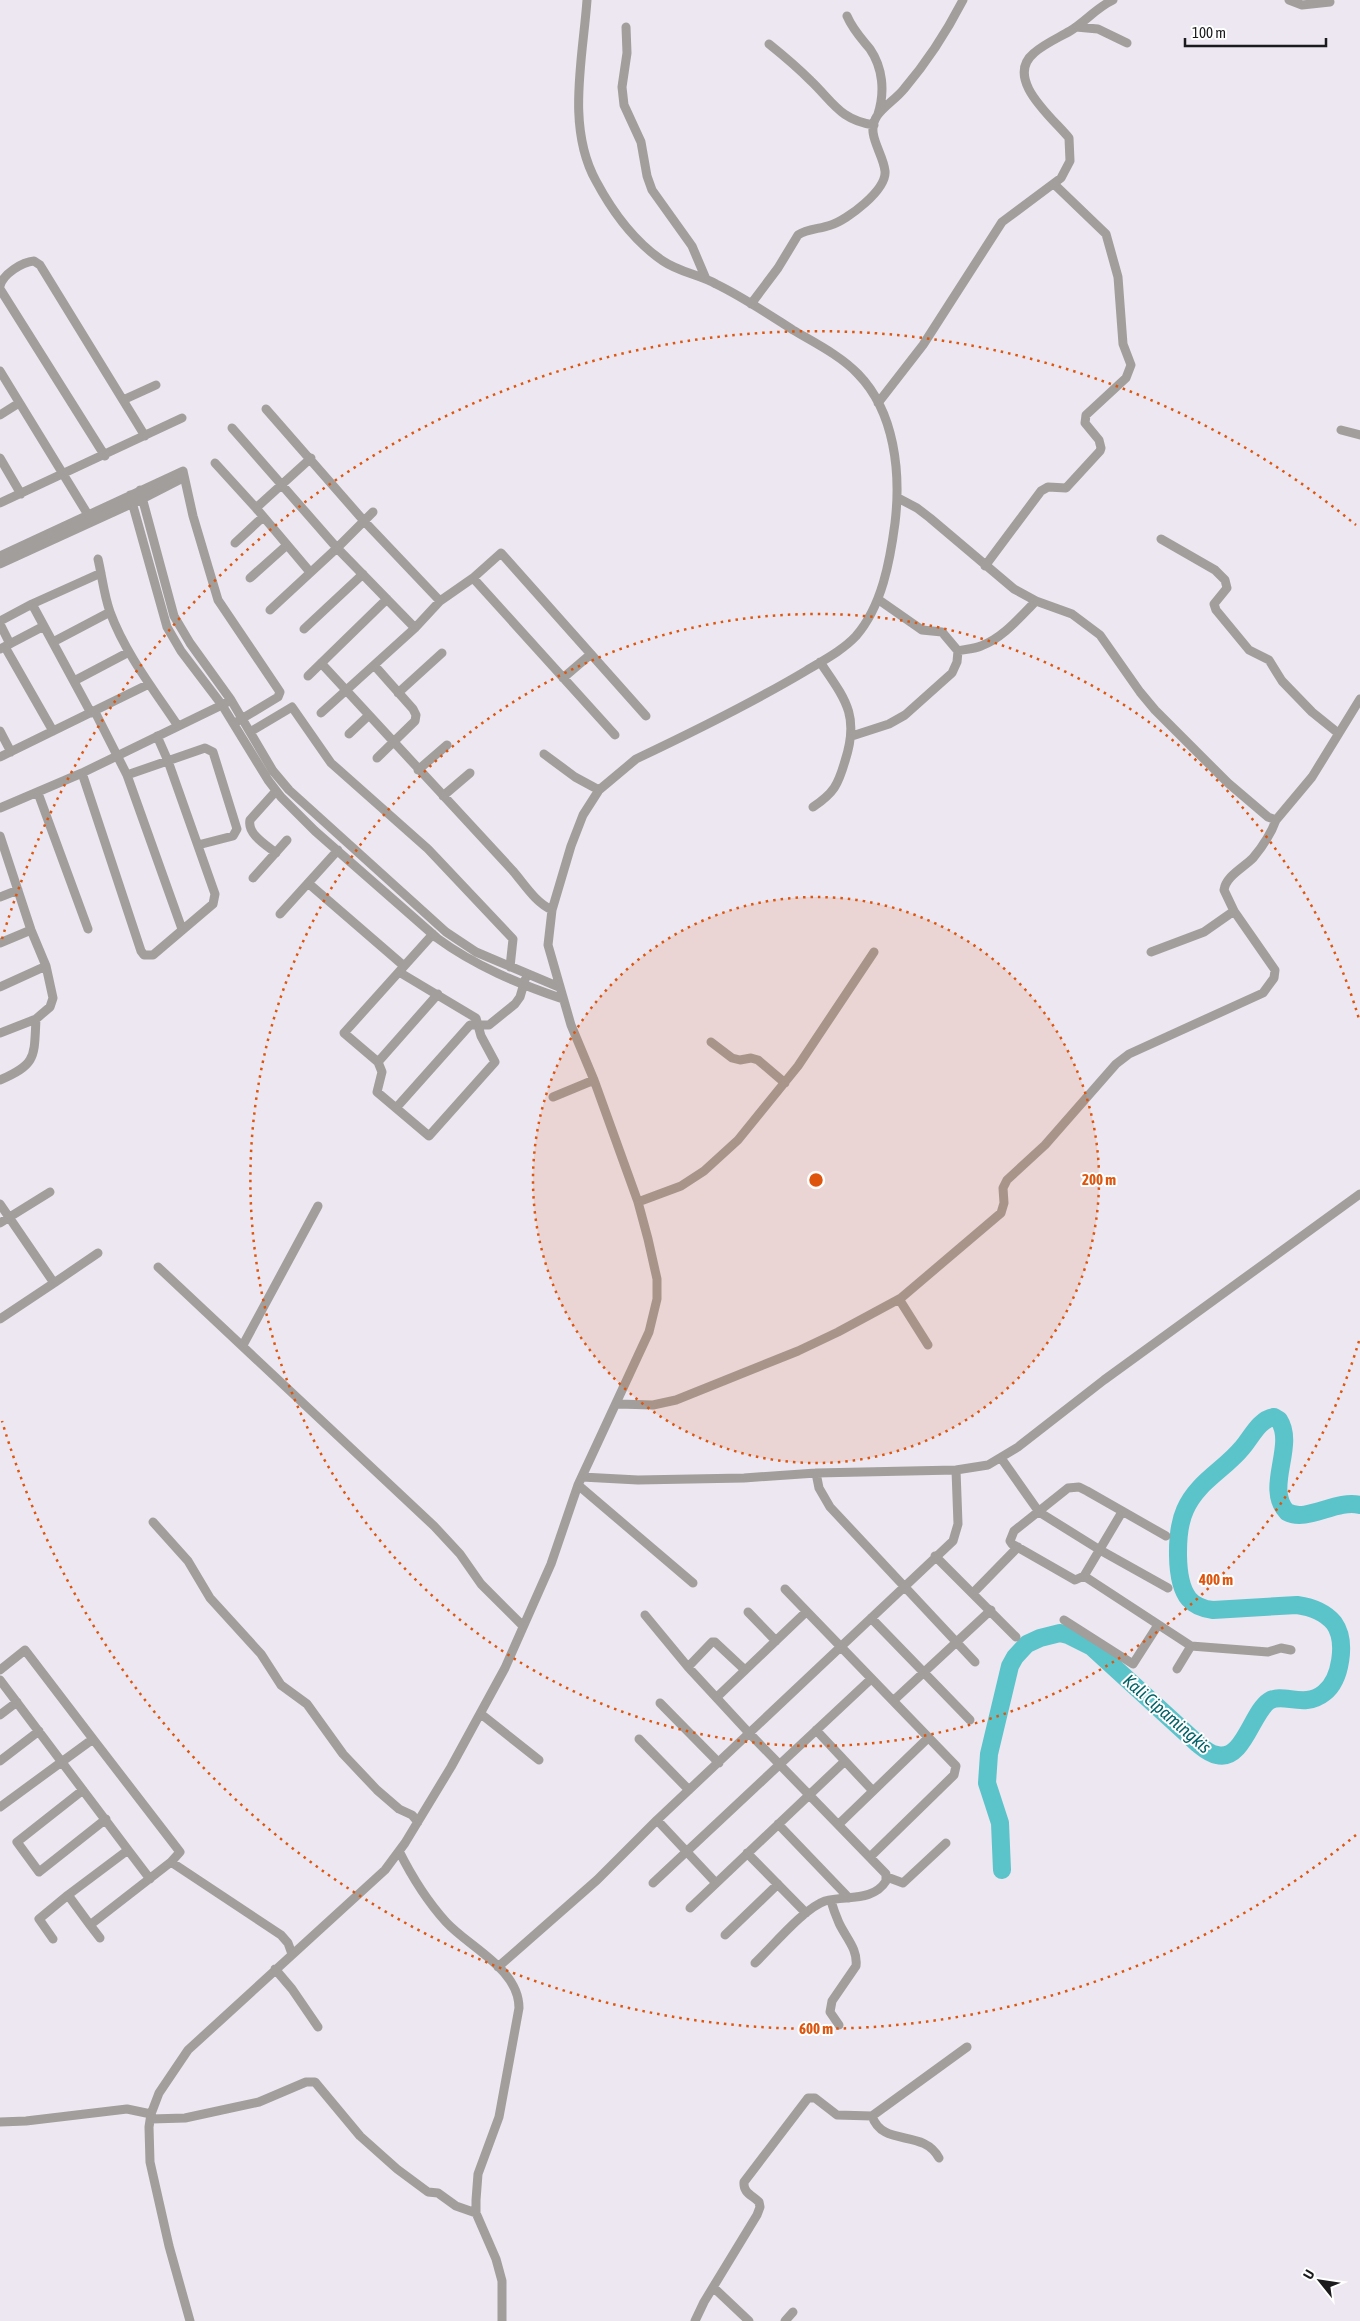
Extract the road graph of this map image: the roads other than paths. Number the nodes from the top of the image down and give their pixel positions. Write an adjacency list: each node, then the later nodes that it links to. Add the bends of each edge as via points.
1 (587, 0): 14 (street, via 579,122 586,157 597,183 644,246 660,259)
2 (963, 0): 11 (street, via 921,67)
3 (1113, 0): 8 (street)
4 (1289, 0): 5 (street, via 1302,5)
5 (1330, 2)
6 (847, 16): 11 (street, via 852,29 877,60 883,95)
7 (626, 27): 14 (street, via 624,105 640,142 652,190 692,246)
8 (1076, 27): 9 (street, via 1098,29); 13 (street, via 1034,52 1024,70 1039,107 1069,138 1070,161)
9 (1127, 43)
10 (769, 44): 12 (street, via 813,82 832,105 852,120)
11 (878, 114): 12 (street)
12 (874, 125): 16 (street, via 874,138 885,170 880,187 842,221 798,235)
13 (1054, 184): 21 (street, via 1002,222 923,344); 52 (street, via 1106,234 1118,277 1123,344 1131,369 1126,378 1086,415 1084,423 1101,444 1100,451 1066,488 1048,487 1041,491)
14 (706, 279): 16 (street)
15 (0, 288): 19 (street, via 3,277 30,261 37,262); 29 (street)
16 (751, 304): 21 (street, via 847,364 868,385)
17 (0, 371): 20 (street)
18 (156, 385): 19 (street)
19 (123, 400): 28 (street)
20 (19, 402): 23 (street); 33 (street)
21 (878, 402): 37 (street, via 889,430)
22 (266, 409): 31 (street)
23 (0, 414)
24 (182, 418): 28 (street)
25 (232, 428): 34 (street)
26 (1341, 430): 27 (street)
27 (1360, 434)
28 (145, 436): 29 (street)
29 (105, 456): 33 (street)
30 (0, 458): 35 (street)
31 (311, 458): 34 (street); 44 (street)
32 (215, 463): 40 (street)
33 (64, 474): 35 (street); 43 (street)
34 (282, 483): 40 (street); 48 (street)
35 (20, 494): 39 (street)
36 (141, 495): 38 (street); 85 (street, via 174,616); 91 (street, via 183,471 185,474 218,600 280,692 278,697)
37 (898, 498): 52 (street, via 930,518); 59 (street)
38 (131, 499): 43 (street); 86 (street, via 167,627 180,651)
39 (0, 503)
40 (256, 508): 42 (street)
41 (373, 512): 44 (street)
42 (263, 517): 46 (street); 47 (street)
43 (90, 518): 49 (street); 51 (street)
44 (364, 521): 48 (street); 60 (street)
45 (1161, 539): 98 (street, via 1221,574 1227,588 1214,604 1216,610 1249,650 1269,660 1282,681)
46 (235, 544)
47 (286, 545): 53 (street); 56 (street)
48 (338, 548): 53 (street); 55 (street)
49 (0, 556)
50 (98, 559): 54 (street)
51 (0, 564)
52 (985, 566): 61 (street, via 1014,589)
53 (310, 572): 63 (street)
54 (101, 573): 62 (street); 64 (street)
55 (362, 574): 58 (street); 68 (street)
56 (250, 578)
57 (473, 578): 60 (street); 74 (street, via 501,553); 79 (street)
58 (387, 599): 67 (street); 76 (street)
59 (879, 600): 71 (street, via 922,630 942,632); 75 (street, via 856,636)
60 (440, 601): 67 (street)
61 (1036, 601): 71 (street, via 989,643); 120 (street, via 1072,614 1100,635 1140,692 1169,724 1260,813)
62 (32, 604): 65 (street); 66 (street)
63 (270, 610)
64 (110, 612): 69 (street); 72 (street)
65 (0, 622): 70 (street)
66 (44, 626): 69 (street); 70 (street)
67 (414, 628): 77 (street)
68 (304, 629)
69 (53, 642): 80 (street)
70 (5, 647): 95 (street)
71 (958, 651): 101 (street, via 952,673 905,715)
72 (129, 652): 80 (street); 81 (street)
73 (442, 653): 83 (street)
74 (591, 654): 79 (street); 90 (street)
75 (820, 662): 101 (street, via 847,706); 114 (street, via 636,759)
76 (322, 664): 78 (street); 82 (street)
77 (374, 665): 82 (street); 83 (street)
78 (308, 676)
79 (563, 678): 99 (street)
80 (74, 681): 87 (street)
81 (149, 684): 87 (street); 93 (street)
82 (345, 690): 88 (street); 89 (street)
83 (398, 693): 102 (street, via 416,715 415,721)
84 (1360, 698): 98 (street)
85 (231, 700): 86 (street); 91 (street)
86 (222, 705): 92 (street); 93 (street)
87 (93, 712): 95 (street); 106 (street)
88 (321, 713)
89 (368, 716): 97 (street); 102 (street)
90 (646, 716)
91 (242, 719): 92 (street); 96 (street)
92 (234, 724): 115 (street)
93 (178, 726): 100 (street)
94 (0, 731): 104 (street)
95 (53, 731): 104 (street)
96 (250, 732): 142 (street, via 273,771 302,804 446,932 476,952); 142 (street, via 292,707 331,763 428,849 513,939)
97 (349, 734)
98 (1338, 734): 120 (street, via 1312,777)
99 (615, 735)
100 (157, 736): 106 (street); 109 (street)
101 (852, 736): 118 (street, via 835,788)
102 (393, 743): 108 (street); 110 (street)
103 (447, 746): 110 (street)
104 (11, 752): 107 (street)
105 (544, 754): 114 (street)
106 (116, 756): 111 (street); 113 (street)
107 (0, 758)
108 (377, 758)
109 (168, 761): 113 (street); 123 (street); 123 (street, via 205,748 213,752 238,829 233,836)
110 (418, 770): 117 (street)
111 (82, 773): 116 (street); 135 (street, via 141,951 144,955 153,955)
112 (470, 773): 117 (street)
113 (127, 775): 135 (street)
114 (599, 790): 131 (street, via 577,829)
115 (276, 791): 125 (street); 126 (street, via 249,824 251,831)
116 (38, 794): 119 (street); 134 (street)
117 (443, 796): 131 (street, via 533,896)
118 (813, 807)
119 (0, 808)
120 (1276, 820): 132 (street, via 1264,844 1225,885 1224,894)
121 (0, 836): 124 (street)
122 (287, 840): 126 (street)
123 (198, 845): 135 (street, via 215,894 214,900)
124 (1, 847): 129 (street)
125 (338, 850): 128 (street); 137 (street)
126 (276, 853): 127 (street)
127 (253, 878)
128 (308, 882): 133 (street); 143 (street)
129 (18, 890): 130 (street); 136 (street)
130 (0, 897)
131 (548, 908): 147 (street, via 548,946)
132 (1234, 911): 140 (street, via 1204,932); 170 (street, via 1275,970 1274,978 1263,992 1129,1054 1116,1064 1045,1146 1006,1180 1001,1213)
133 (280, 914)
134 (88, 929)
135 (182, 929)
136 (31, 930): 138 (street); 141 (street)
137 (432, 934): 143 (street); 145 (street, via 477,964)
138 (0, 943)
139 (874, 952): 157 (street)
140 (1151, 952)
141 (46, 966): 146 (street); 150 (street, via 54,998 50,1007)
142 (510, 967): 144 (street)
143 (401, 969): 148 (street); 154 (street, via 344,1033)
144 (528, 974): 145 (street); 147 (street)
145 (523, 984): 149 (street); 151 (street, via 515,1004 489,1024)
146 (0, 987)
147 (559, 987): 149 (street)
148 (438, 994): 151 (street, via 476,1018); 154 (street)
149 (563, 999): 156 (street)
150 (36, 1019): 152 (street); 155 (street, via 30,1060 21,1071)
151 (478, 1025): 159 (street, via 470,1025); 159 (street, via 495,1062 429,1136)
152 (0, 1033)
153 (711, 1042): 157 (street, via 732,1058 758,1060)
154 (378, 1062): 159 (street, via 382,1072 377,1092)
155 (0, 1080)
156 (591, 1082): 158 (street); 162 (street)
157 (785, 1083): 162 (street, via 743,1134 704,1171 680,1186)
158 (553, 1097)
159 (396, 1108)
160 (50, 1192): 165 (street)
161 (1360, 1194): 175 (street)
162 (638, 1202): 174 (street, via 657,1279 657,1298 649,1332)
163 (0, 1204): 165 (street)
164 (318, 1206): 172 (street)
165 (9, 1217): 166 (street); 169 (street)
166 (0, 1223)
167 (98, 1253): 169 (street)
168 (158, 1267): 172 (street)
169 (54, 1283): 171 (street)
170 (899, 1299): 173 (street); 174 (street, via 798,1351 676,1400 653,1405)
171 (0, 1319)
172 (243, 1345): 199 (street, via 434,1526 460,1554 481,1584)
173 (928, 1345)
174 (618, 1404): 178 (street)
175 (1001, 1458): 176 (street, via 988,1465); 179 (street)
176 (956, 1470): 177 (street); 185 (street, via 957,1533 953,1541)
177 (816, 1473): 178 (street, via 744,1478); 188 (street, via 819,1488 830,1506)
178 (580, 1481): 187 (street); 199 (street, via 551,1564)
179 (1039, 1512): 180 (street, via 1074,1486); 183 (street, via 1012,1534 1010,1541); 184 (street)
180 (1122, 1512): 182 (street); 184 (street)
181 (153, 1522): 239 (street, via 188,1561 210,1598 261,1654 281,1685 308,1704 376,1790)
182 (1166, 1536)
183 (1018, 1547): 186 (street, via 1075,1580); 191 (street)
184 (1100, 1550): 186 (street); 189 (street)
185 (935, 1556): 188 (street); 191 (street)
186 (1084, 1576): 198 (street)
187 (693, 1582)
188 (905, 1586): 196 (street); 202 (street)
189 (1168, 1588)
190 (785, 1589): 194 (street)
191 (973, 1593): 192 (street)
192 (991, 1610): 200 (street); 202 (street)
193 (748, 1612): 201 (street)
194 (806, 1612): 201 (street); 204 (street)
195 (645, 1615): 207 (street)
196 (871, 1618): 204 (street); 211 (street)
197 (1064, 1620): 198 (street, via 1133,1664)
198 (1158, 1624): 203 (street)
199 (523, 1626): 218 (street, via 506,1668)
200 (1016, 1637)
201 (776, 1641): 210 (street)
202 (957, 1642): 206 (street); 211 (street)
203 (1191, 1646): 205 (street, via 1268,1652 1280,1648); 208 (street)
204 (840, 1647): 212 (street); 223 (street)
205 (1292, 1650)
206 (975, 1662)
207 (688, 1667): 210 (street, via 715,1642); 214 (street)
208 (1177, 1669)
209 (0, 1670): 225 (street, via 25,1650)
210 (745, 1670): 214 (street)
211 (924, 1672): 215 (street); 220 (street)
212 (871, 1679): 215 (street); 221 (street)
213 (0, 1680): 216 (street)
214 (717, 1697): 223 (street)
215 (893, 1701): 224 (street)
216 (17, 1702): 219 (street); 222 (street)
217 (660, 1703): 231 (street)
218 (481, 1714): 227 (street); 239 (street)
219 (0, 1715)
220 (970, 1720)
221 (816, 1730): 230 (street); 232 (street)
222 (39, 1731): 228 (street); 229 (street)
223 (749, 1733): 231 (street); 232 (street)
224 (928, 1738): 235 (street); 248 (street, via 955,1764 956,1772)
225 (93, 1739): 229 (street); 249 (street, via 180,1852)
226 (639, 1739): 234 (street)
227 (539, 1760)
228 (0, 1761)
229 (61, 1761): 233 (street); 237 (street)
230 (845, 1761): 235 (street); 236 (street)
231 (719, 1763): 234 (street)
232 (780, 1764): 236 (street); 246 (street)
233 (84, 1790): 238 (street); 238 (street, via 17,1842 39,1872)
234 (689, 1790): 240 (street)
235 (873, 1791): 242 (street)
236 (810, 1794): 241 (street); 242 (street)
237 (0, 1807)
238 (106, 1819): 244 (street)
239 (415, 1819): 245 (street)
240 (657, 1820): 246 (street); 266 (street, via 597,1880)
241 (778, 1824): 247 (street); 256 (street)
242 (839, 1824): 248 (street)
243 (946, 1843): 250 (street, via 903,1884)
244 (128, 1850): 251 (street); 255 (street)
245 (399, 1851): 264 (street, via 384,1870); 266 (street, via 432,1906 458,1934)
246 (686, 1852): 252 (street); 253 (street)
247 (747, 1853): 253 (street); 254 (street)
248 (870, 1857): 250 (street)
249 (171, 1862): 251 (street); 264 (street, via 281,1935)
250 (887, 1877): 256 (street, via 876,1892)
251 (150, 1879): 260 (street)
252 (653, 1883)
253 (716, 1883): 258 (street)
254 (778, 1884): 259 (street); 261 (street)
255 (68, 1895): 260 (street); 263 (street, via 39,1919)
256 (849, 1898): 257 (street)
257 (831, 1900): 259 (street); 268 (street, via 857,1960 831,2004 830,2012)
258 (690, 1908)
259 (806, 1913): 265 (street)
260 (90, 1925): 262 (street)
261 (725, 1935)
262 (100, 1938)
263 (53, 1939)
264 (291, 1949): 267 (street)
265 (755, 1963)
266 (498, 1967): 275 (street, via 517,1992 518,2008 499,2117 478,2174)
267 (275, 1969): 269 (street); 271 (street, via 188,2050)
268 (839, 2025)
269 (318, 2027)
270 (967, 2047): 272 (street)
271 (148, 2115): 273 (street, via 127,2109); 275 (street, via 185,2118 259,2102 306,2082 315,2082 360,2136 397,2169 428,2192 438,2192 456,2206); 278 (street, via 150,2162)
272 (872, 2116): 274 (street, via 874,2124 882,2132 924,2143); 276 (street, via 836,2115 815,2098 808,2098 744,2182 745,2189 760,2207)
273 (0, 2122)
274 (940, 2158)
275 (476, 2213): 279 (street, via 502,2281)
276 (713, 2287): 280 (street); 281 (street)
277 (793, 2312): 282 (street)
278 (190, 2321)
279 (502, 2321)
280 (695, 2321)
281 (749, 2321)
282 (785, 2321)

